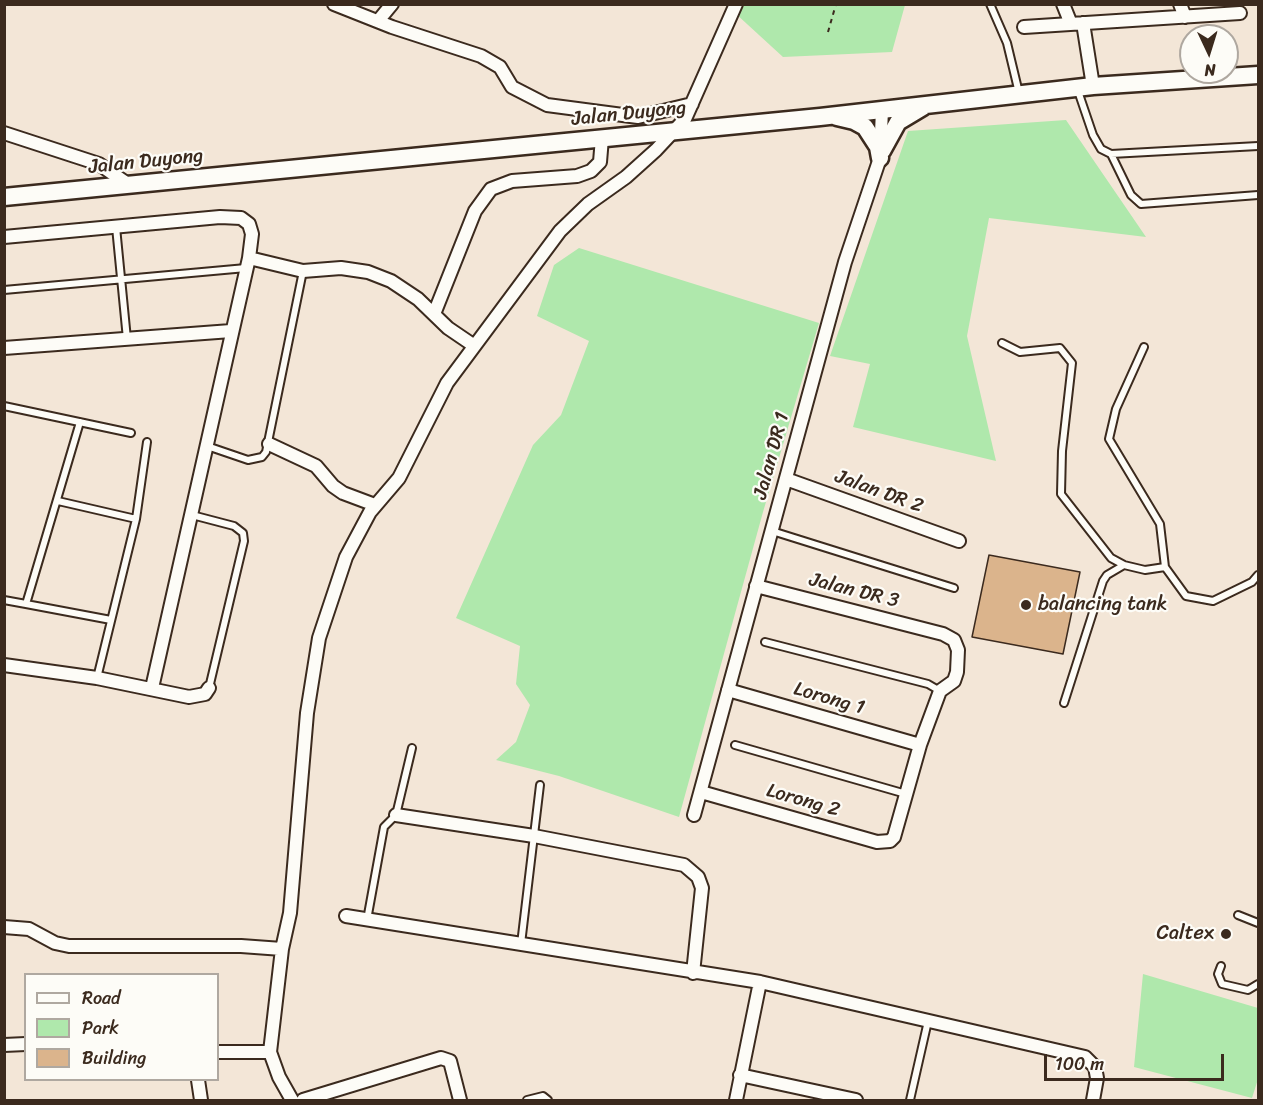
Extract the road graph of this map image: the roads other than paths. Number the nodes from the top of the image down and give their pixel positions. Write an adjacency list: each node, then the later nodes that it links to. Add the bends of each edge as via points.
1 (334, 4): 9 (street)
2 (392, 4): 9 (street)
3 (736, 4): 15 (street)
4 (990, 4): 14 (lane, via 1007,43)
5 (1063, 4): 10 (street)
6 (1180, 4): 8 (street)
7 (1240, 13): 8 (street)
8 (1185, 17): 10 (street)
9 (378, 21): 15 (street, via 481,56 500,67 512,87 547,105 638,117)
10 (1077, 24): 11 (street); 13 (street)
11 (1024, 27)
12 (1258, 75): 13 (main road, Jalan Duyong)
13 (1085, 87): 14 (main road, Jalan Duyong); 24 (lane, via 1093,135 1101,149)
14 (1019, 94): 16 (main road, Jalan Duyong)
15 (692, 104): 19 (street)
16 (929, 104): 17 (main road, Jalan Duyong); 23 (main road, via 898,122)
17 (882, 109): 18 (main road, Jalan Duyong); 23 (street, Jalan DR 1)
18 (820, 117): 19 (main road, Jalan Duyong); 23 (main road, via 839,117 865,127)
19 (675, 131): 21 (main road, Jalan Duyong); 38 (street, via 560,231)
20 (4, 133): 25 (street, via 99,165)
21 (602, 138): 25 (main road, Jalan Duyong); 34 (street, via 600,162 591,171 577,176 513,181 491,189 475,211)
22 (1258, 146): 24 (lane)
23 (881, 154): 47 (street, Jalan DR 1, via 845,262)
24 (1111, 154): 26 (lane, via 1131,195 1141,204)
25 (129, 185): 27 (main road, Jalan Duyong)
26 (1258, 195)
27 (4, 197)
28 (116, 226): 29 (street); 30 (street, via 241,218 249,224 252,234); 32 (lane)
29 (4, 237)
30 (248, 263): 31 (street); 32 (lane); 35 (street)
31 (303, 271): 34 (street, via 341,268 368,272 391,281); 45 (lane)
32 (122, 280): 33 (lane); 36 (lane)
33 (4, 290)
34 (434, 314): 38 (street)
35 (231, 331): 36 (street); 46 (street)
36 (127, 340): 40 (street)
37 (1002, 343): 54 (lane, via 1020,352 1060,348 1072,363 1061,494 1111,558)
38 (473, 345): 49 (street, via 447,383 399,478)
39 (1143, 347): 55 (lane, via 1116,409 1109,439 1160,524)
40 (4, 348)
41 (4, 406): 42 (lane)
42 (80, 422): 43 (lane); 48 (lane)
43 (131, 433)
44 (147, 442): 51 (lane)
45 (268, 444): 46 (lane, via 262,458 248,460); 49 (street, via 316,466 343,494)
46 (207, 446): 50 (street)
47 (786, 479): 52 (street, Jalan DR 1); 53 (street, Jalan DR 2)
48 (58, 501): 51 (lane); 60 (lane)
49 (375, 505): 85 (street, via 356,533 319,638 307,713 290,913)
50 (192, 515): 65 (street); 66 (lane, via 234,526 243,533 244,541)
51 (136, 519): 61 (lane)
52 (772, 531): 57 (street, Jalan DR 1); 58 (lane)
53 (959, 541)
54 (1124, 565): 55 (lane, via 1145,570); 69 (lane, via 1103,581)
55 (1165, 567): 56 (lane, via 1186,596 1213,601 1252,582)
56 (1258, 575)
57 (756, 586): 67 (street, Jalan DR 1); 68 (street, Jalan DR 3, via 943,633 954,640 959,660 954,681)
58 (954, 588)
59 (4, 600): 60 (lane)
60 (26, 604): 61 (lane)
61 (111, 620): 64 (lane)
62 (765, 642): 68 (lane, via 928,684)
63 (4, 665): 64 (street)
64 (97, 678): 65 (street)
65 (152, 688): 66 (street, via 189,697 205,694)
66 (209, 688)
67 (728, 690): 71 (street, Lorong 1); 74 (street, Jalan DR 1)
68 (940, 691): 71 (street)
69 (1064, 703)
70 (735, 745): 75 (lane)
71 (920, 745): 75 (street)
72 (412, 748): 76 (lane)
73 (540, 785): 78 (lane)
74 (700, 792): 75 (street, Lorong 2, via 877,842 894,837); 77 (street, Jalan DR 1)
75 (906, 794)
76 (396, 814): 78 (street); 81 (lane, via 384,827)
77 (694, 815)
78 (534, 836): 84 (lane); 87 (street, via 692,869 702,888)
79 (1238, 915): 82 (lane)
80 (346, 916): 81 (street)
81 (367, 920): 84 (street)
82 (1258, 923)
83 (4, 927): 85 (street, via 28,929 39,937 69,946)
84 (521, 945): 87 (street)
85 (282, 949): 94 (street)
86 (1221, 966): 89 (lane, via 1218,974 1222,984 1248,990)
87 (693, 973): 88 (street)
88 (760, 982): 90 (street); 95 (street)
89 (1258, 984)
90 (928, 1021): 105 (lane); 106 (street, via 1085,1057 1095,1067 1097,1078)
91 (24, 1044): 92 (street)
92 (4, 1045)
93 (219, 1052): 94 (street)
94 (270, 1052): 98 (street)
95 (740, 1075): 103 (street); 104 (street)
96 (198, 1081): 97 (street)
97 (201, 1101)
98 (292, 1101)
99 (303, 1101): 100 (street, via 441,1058 450,1061)
100 (460, 1101)
101 (527, 1101): 102 (lane, via 543,1096)
102 (548, 1101)
103 (736, 1101)
104 (856, 1101)
105 (910, 1101)
106 (1093, 1101)

